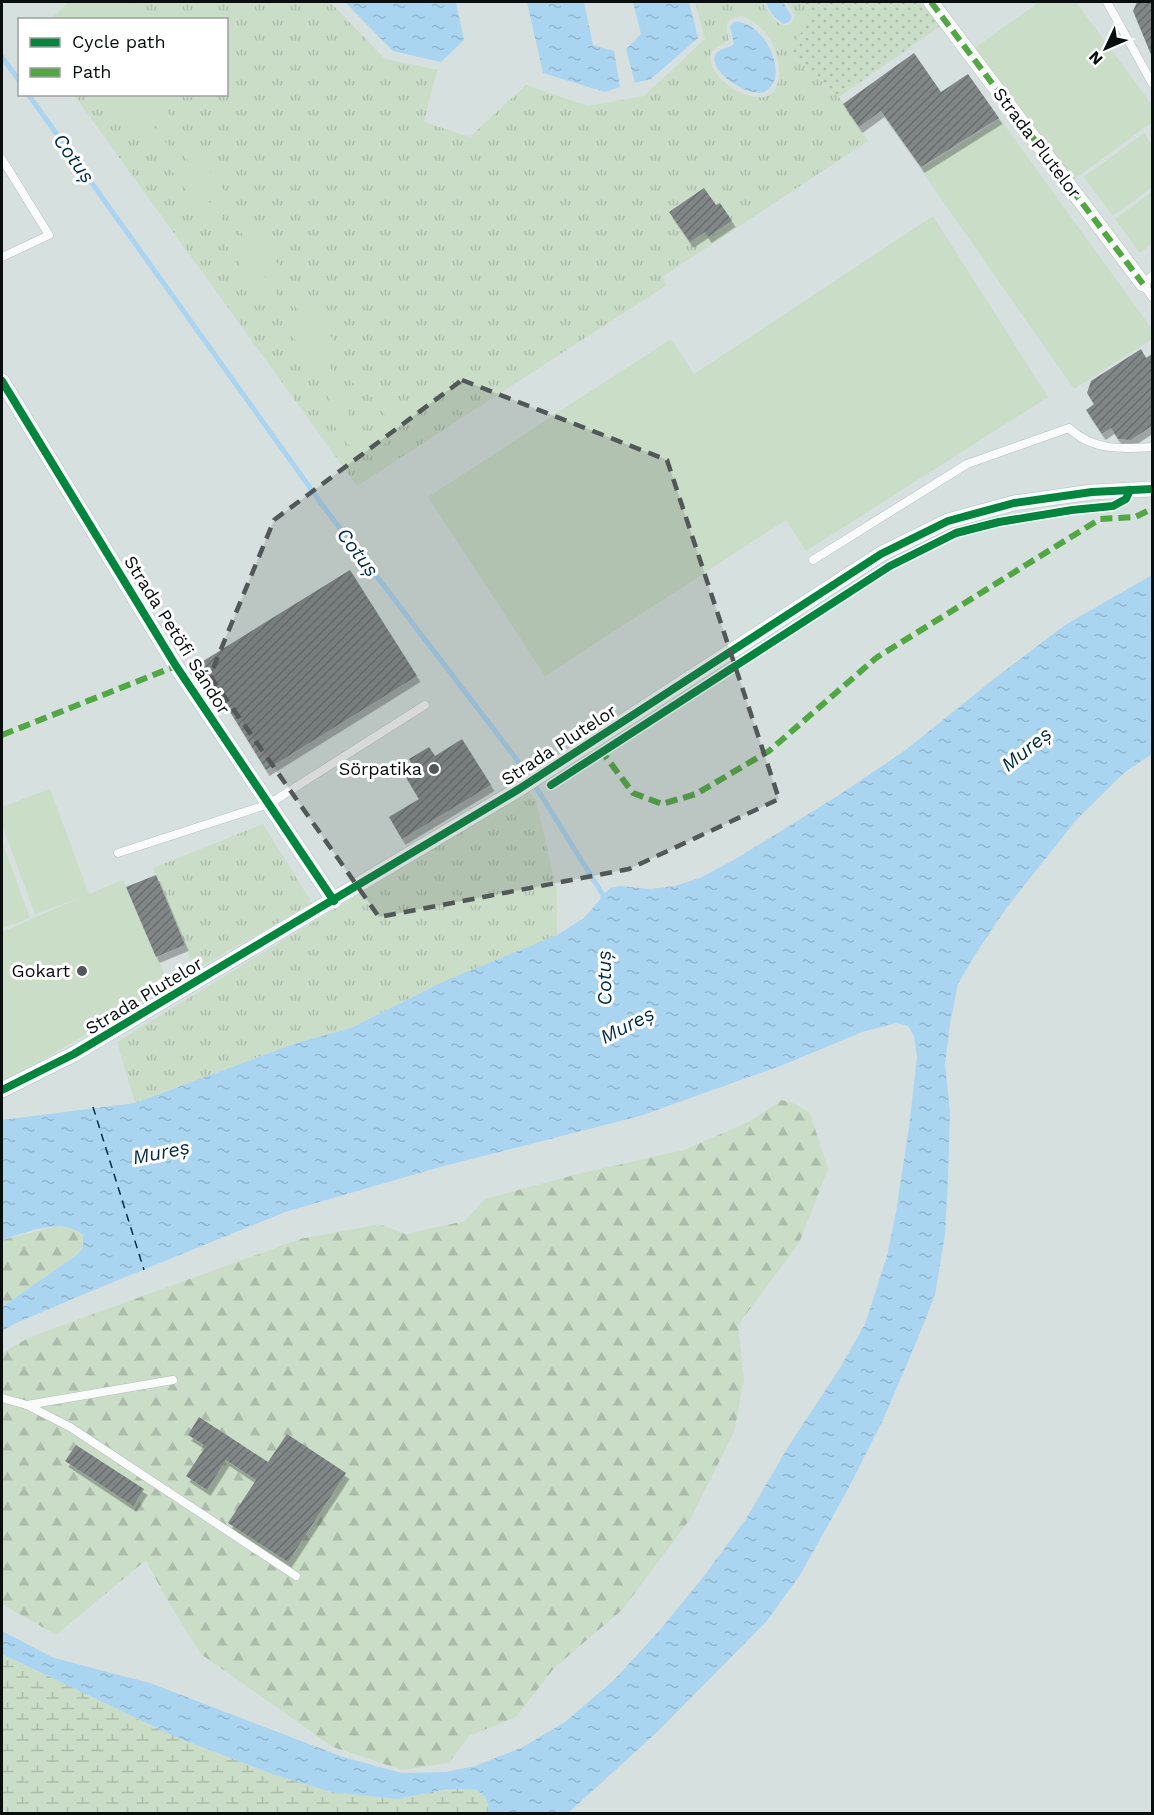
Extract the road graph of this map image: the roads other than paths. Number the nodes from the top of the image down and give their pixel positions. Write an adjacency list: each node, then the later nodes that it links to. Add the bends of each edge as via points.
1 (931, 2): 6 (street, Strada Plutelor)
2 (1107, 2): 3 (lane)
3 (1152, 83)
4 (2, 159): 5 (lane, via 49,235)
5 (2, 257)
6 (1148, 280): 7 (lane, Strada Plutelor)
7 (1152, 297)
8 (2, 381): 13 (street, Strada Petöfi Sándor, via 176,666)
9 (1152, 447): 11 (lane, via 1100,446 1080,438 1069,428 967,464)
10 (1152, 489): 15 (street, Strada Plutelor, via 1092,492 1014,503 948,521 880,554 519,789)
11 (813, 560)
12 (425, 705): 13 (lane)
13 (269, 804): 14 (lane); 15 (street, Strada Petöfi Sándor)
14 (118, 853)
15 (334, 901): 16 (street, Strada Plutelor, via 74,1054)
16 (2, 1090)
17 (173, 1380): 19 (lane)
18 (2, 1398): 19 (lane)
19 (27, 1405): 20 (lane, via 70,1427)
20 (296, 1576)

